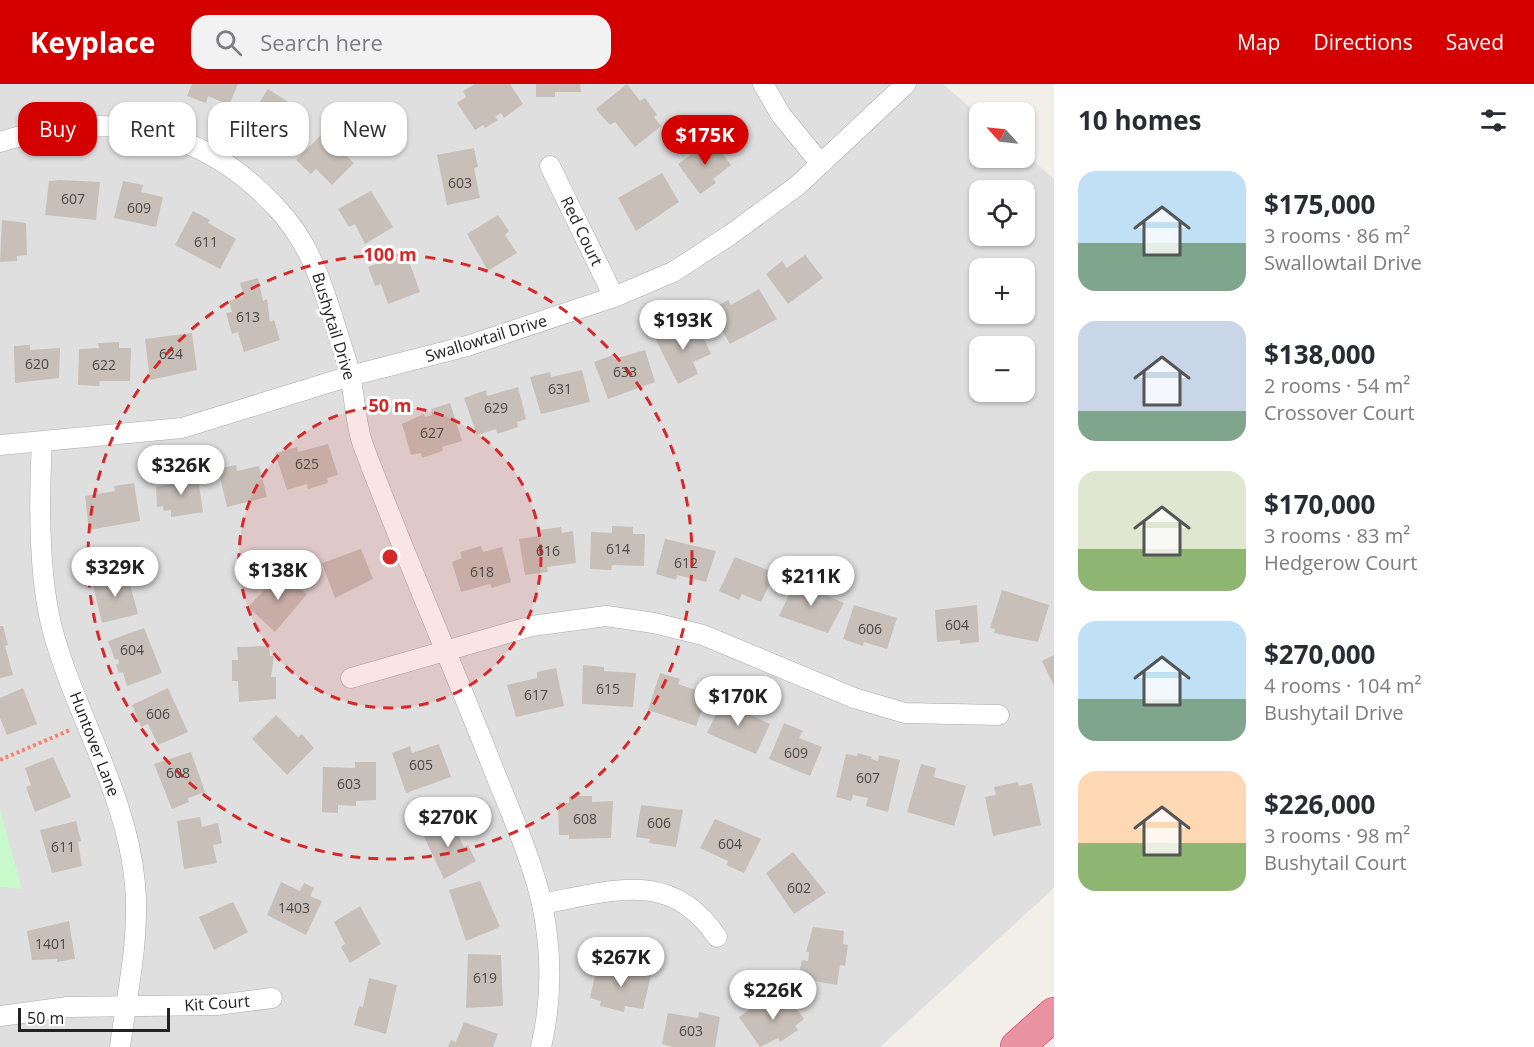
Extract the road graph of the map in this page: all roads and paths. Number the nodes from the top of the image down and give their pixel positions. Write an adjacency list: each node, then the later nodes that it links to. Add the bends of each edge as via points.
1 (763, 84): 4 (street, via 781,115)
2 (906, 84): 4 (street, Swallowtail Drive)
3 (0, 142): 7 (street, Bushytail Drive, via 38,130 121,125 160,133 220,160 249,181 298,234 317,267)
4 (821, 164): 6 (street, Swallowtail Drive, via 797,186 683,266)
5 (549, 166): 6 (street, Red Court)
6 (614, 297): 7 (street, Swallowtail Drive, via 467,346)
7 (350, 376): 8 (street, Swallowtail Drive, via 182,428); 10 (street, Bushytail Drive, via 362,441)
8 (42, 442): 9 (street, Swallowtail Drive); 13 (street, Huntover Lane, via 46,599 66,671)
9 (0, 445)
10 (447, 649): 11 (street); 12 (street, via 532,626 606,616 703,635 854,698 905,713); 15 (street, Bushytail Drive)
11 (351, 678)
12 (999, 715)
13 (87, 722): 14 (path); 18 (street, Huntover Lane, via 108,774 135,883 136,919)
14 (0, 760)
15 (542, 904): 16 (street, via 623,889 653,891 683,901 704,917); 22 (street, Bushytail Drive, via 551,985)
16 (717, 937)
17 (272, 998): 18 (street, Kit Court, via 216,1005)
18 (126, 1005): 20 (street, Kit Court, via 67,1007); 21 (street, Huntover Lane)
19 (1054, 1014): 23 (highway)
20 (0, 1016)
21 (120, 1047)
22 (541, 1047)
23 (1017, 1047)

